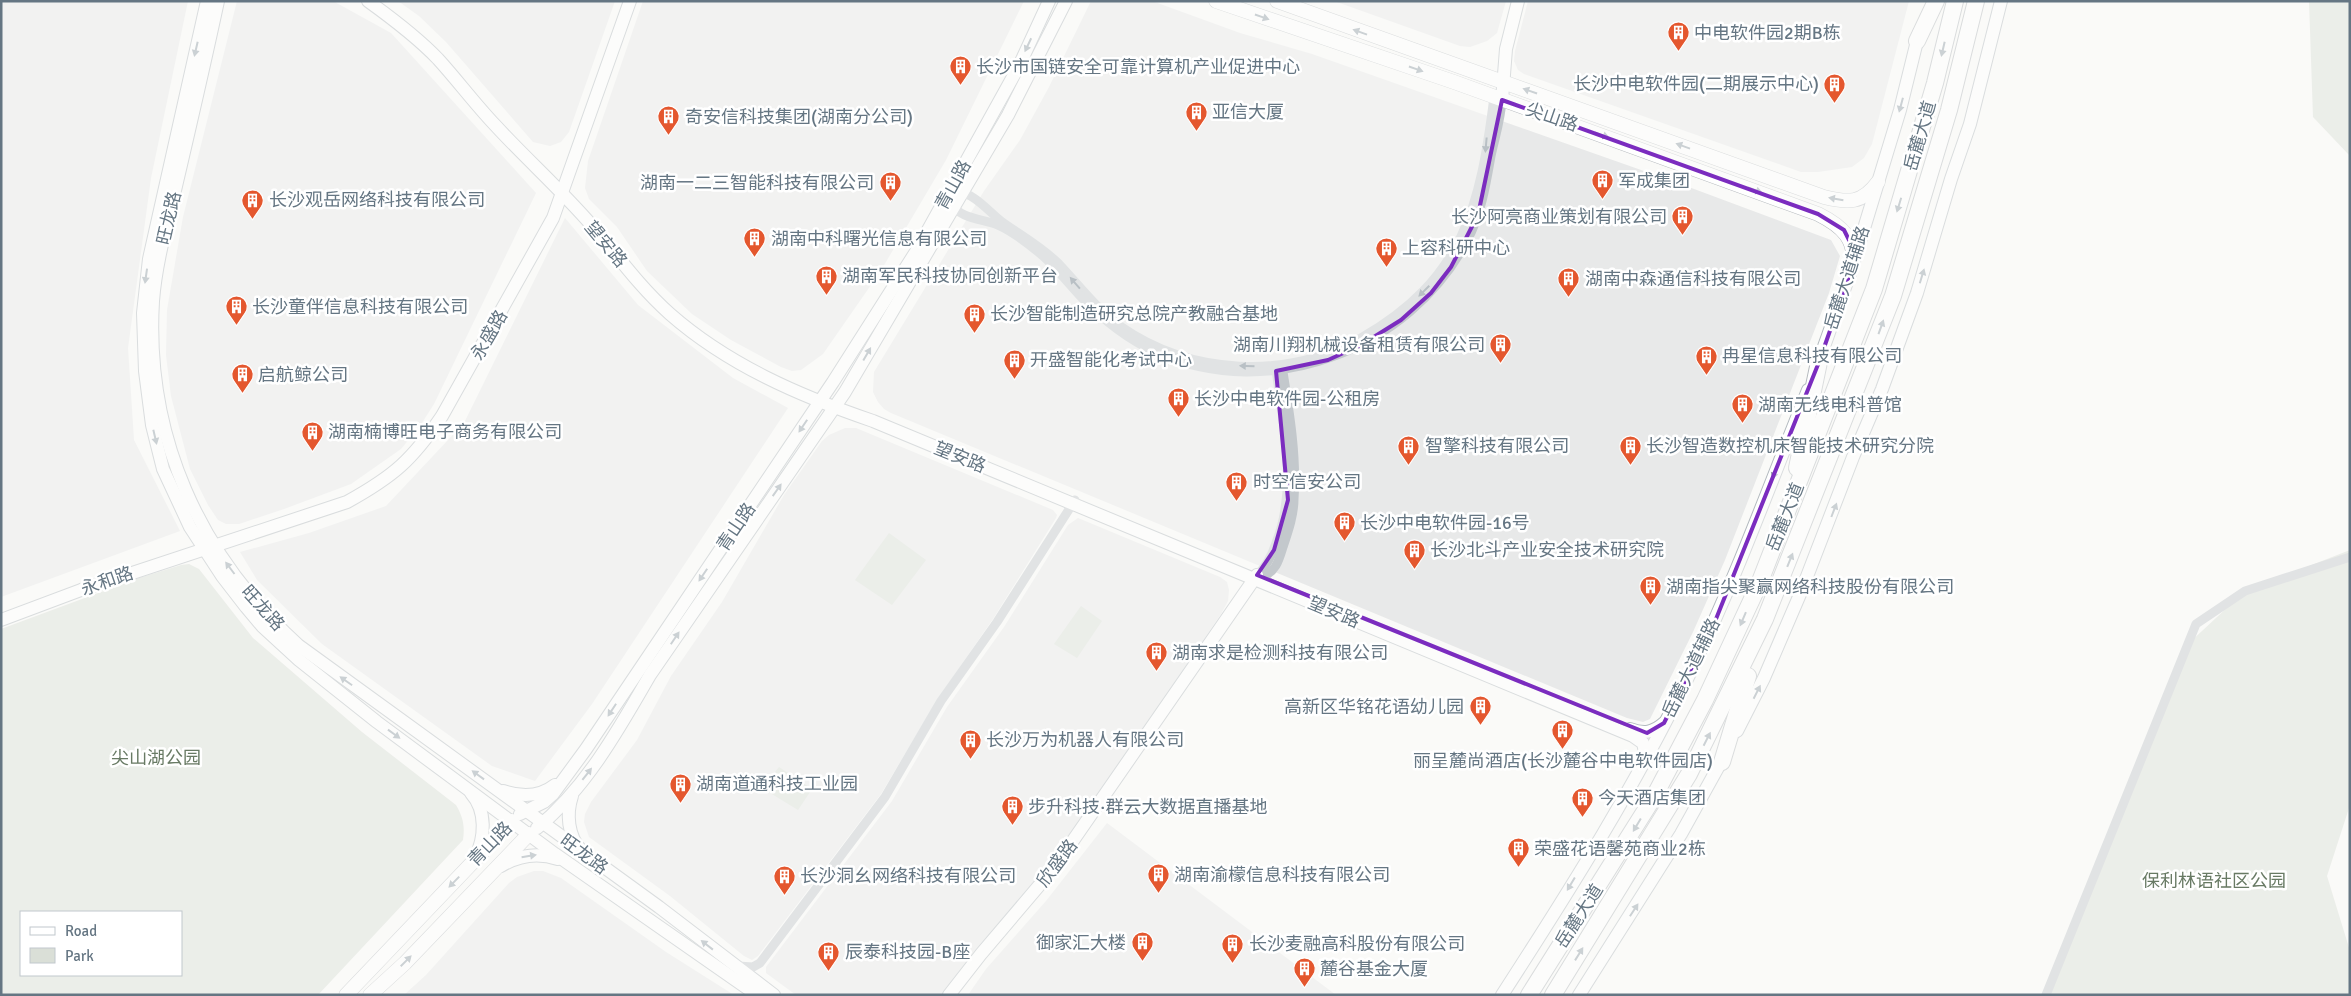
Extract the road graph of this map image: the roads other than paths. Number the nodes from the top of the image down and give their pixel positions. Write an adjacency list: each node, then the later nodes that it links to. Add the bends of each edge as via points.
1 (207, 1): 33 (main road, 旺龙路, one-way to 33, via 149,259 143,313 148,400 158,451 174,494)
2 (218, 1): 33 (main road, 旺龙路, via 158,268 153,333 156,382 168,444)
3 (368, 1): 22 (main road, 望安路, via 394,19 438,59 485,115)
4 (378, 1): 22 (main road, 望安路, via 442,55)
5 (625, 1): 22 (main road, 永盛路)
6 (630, 1): 22 (main road, 永盛路)
7 (1049, 1): 24 (main road, 青山路, one-way to 24, via 1019,66)
8 (1066, 1): 23 (main road, 青山路, via 1008,115)
9 (1216, 1): 20 (main road, 尖山路, one-way to 20)
10 (1277, 1): 19 (main road, 尖山路, one-way to 10)
11 (1514, 1): 19 (main road, via 1501,48)
12 (1518, 1): 19 (main road)
13 (1927, 1): 18 (main road, 岳麓大道辅路)
14 (1936, 1): 18 (highway)
15 (1954, 1): 32 (highway, 岳麓大道, one-way to 32, via 1936,84 1874,290)
16 (1976, 1): 37 (highway, 岳麓大道, one-way to 16, via 1892,296 1949,110)
17 (2002, 1): 41 (main road, one-way to 17, via 1780,641 1882,389 1917,293 1970,124)
18 (1917, 41): 21 (main road, 岳麓大道辅路, one-way to 21)
19 (1500, 81): 20 (main road); 21 (main road, 尖山路, one-way to 19, via 1858,200 1824,197)
20 (1498, 98): 26 (main road, 尖山路, one-way to 26, via 1833,221 1851,239); 28 (street, via 1472,212 1461,238 1430,285 1411,304 1358,340 1325,355)
21 (1878, 182): 26 (main road, 岳麓大道辅路)
22 (561, 190): 29 (main road, 望安路, via 603,231 644,281 687,322 730,353); 33 (main road, 永盛路, via 553,218 534,256 442,416 422,446 400,469 347,502)
23 (962, 193): 24 (street); 25 (main road, 青山路); 28 (street, one-way to 23, via 1215,363 1156,347 1120,325 1086,296 1046,252)
24 (948, 194): 25 (street); 29 (main road, 青山路, via 917,250)
25 (953, 207): 28 (street, via 975,219 998,225 1031,246 1102,317 1154,352 1213,369 1247,372); 30 (main road, 青山路, one-way to 25)
26 (1852, 268): 27 (main road, 岳麓大道辅路)
27 (1819, 362): 32 (highway); 39 (main road, 岳麓大道辅路, one-way to 39, via 1716,619)
28 (1279, 368): 35 (street, via 1292,443 1294,500 1287,536 1275,568 1270,574)
29 (821, 400): 30 (main road, 望安路); 42 (main road, 青山路, one-way to 42)
30 (835, 406): 31 (main road, 望安路, via 875,417); 45 (main road, 青山路, one-way to 30)
31 (1076, 502): 35 (main road, 望安路); 54 (street, via 941,701 885,797 858,834 760,963 753,968); 55 (street, via 1000,624 944,703 888,799 763,965 760,976)
32 (1788, 512): 61 (highway, 岳麓大道, one-way to 61, via 1734,641 1678,753 1610,869)
33 (208, 545): 36 (main road, 永和路, via 104,577); 38 (main road, 永和路); 43 (main road, 旺龙路, one-way to 43, via 237,596 282,644 377,722); 44 (main road, 旺龙路, one-way to 33, via 298,645 262,610)
34 (2350, 557): 64 (street, via 2245,591 2196,624)
35 (1258, 578): 39 (main road, 望安路, via 1633,731 1647,733); 40 (main road, 望安路, via 1638,739 1644,747); 58 (main road, 欣盛路, via 1054,868); 59 (main road, 欣盛路, via 1058,871)
36 (1, 615)
37 (1765, 618): 41 (highway); 62 (highway, 岳麓大道, one-way to 37, via 1689,774)
38 (1, 620)
39 (1664, 723): 40 (main road, 岳麓大道辅路)
40 (1644, 762): 60 (main road, 岳麓大道辅路, one-way to 60)
41 (1722, 762): 63 (main road, one-way to 41, via 1653,880)
42 (570, 772): 44 (main road, via 542,793 515,794); 46 (main road, 青山路, via 544,802)
43 (466, 787): 47 (main road, 旺龙路); 51 (main road, via 478,805 483,829)
44 (497, 789): 46 (main road, 旺龙路)
45 (575, 789): 48 (main road, 青山路); 50 (main road, via 570,806 570,828 579,848)
46 (525, 810): 47 (main road, 青山路); 48 (main road, 旺龙路)
47 (512, 821): 49 (main road, 旺龙路); 51 (main road, 青山路)
48 (542, 823): 49 (main road, 青山路); 50 (main road, 旺龙路)
49 (529, 834): 52 (main road, 旺龙路); 53 (main road, 青山路)
50 (588, 857): 54 (main road, 旺龙路, one-way to 50)
51 (473, 862): 56 (main road, 青山路, one-way to 56)
52 (572, 866): 53 (main road, one-way to 52, via 512,860 531,855 548,856); 55 (main road, 旺龙路)
53 (489, 875): 57 (main road, 青山路, one-way to 53)
54 (733, 964): 55 (main road, 旺龙路)
55 (765, 992)
56 (346, 995)
57 (370, 995)
58 (949, 995)
59 (955, 995)
60 (1502, 995)
61 (1529, 995)
62 (1553, 995)
63 (1579, 995)
64 (2046, 995)

